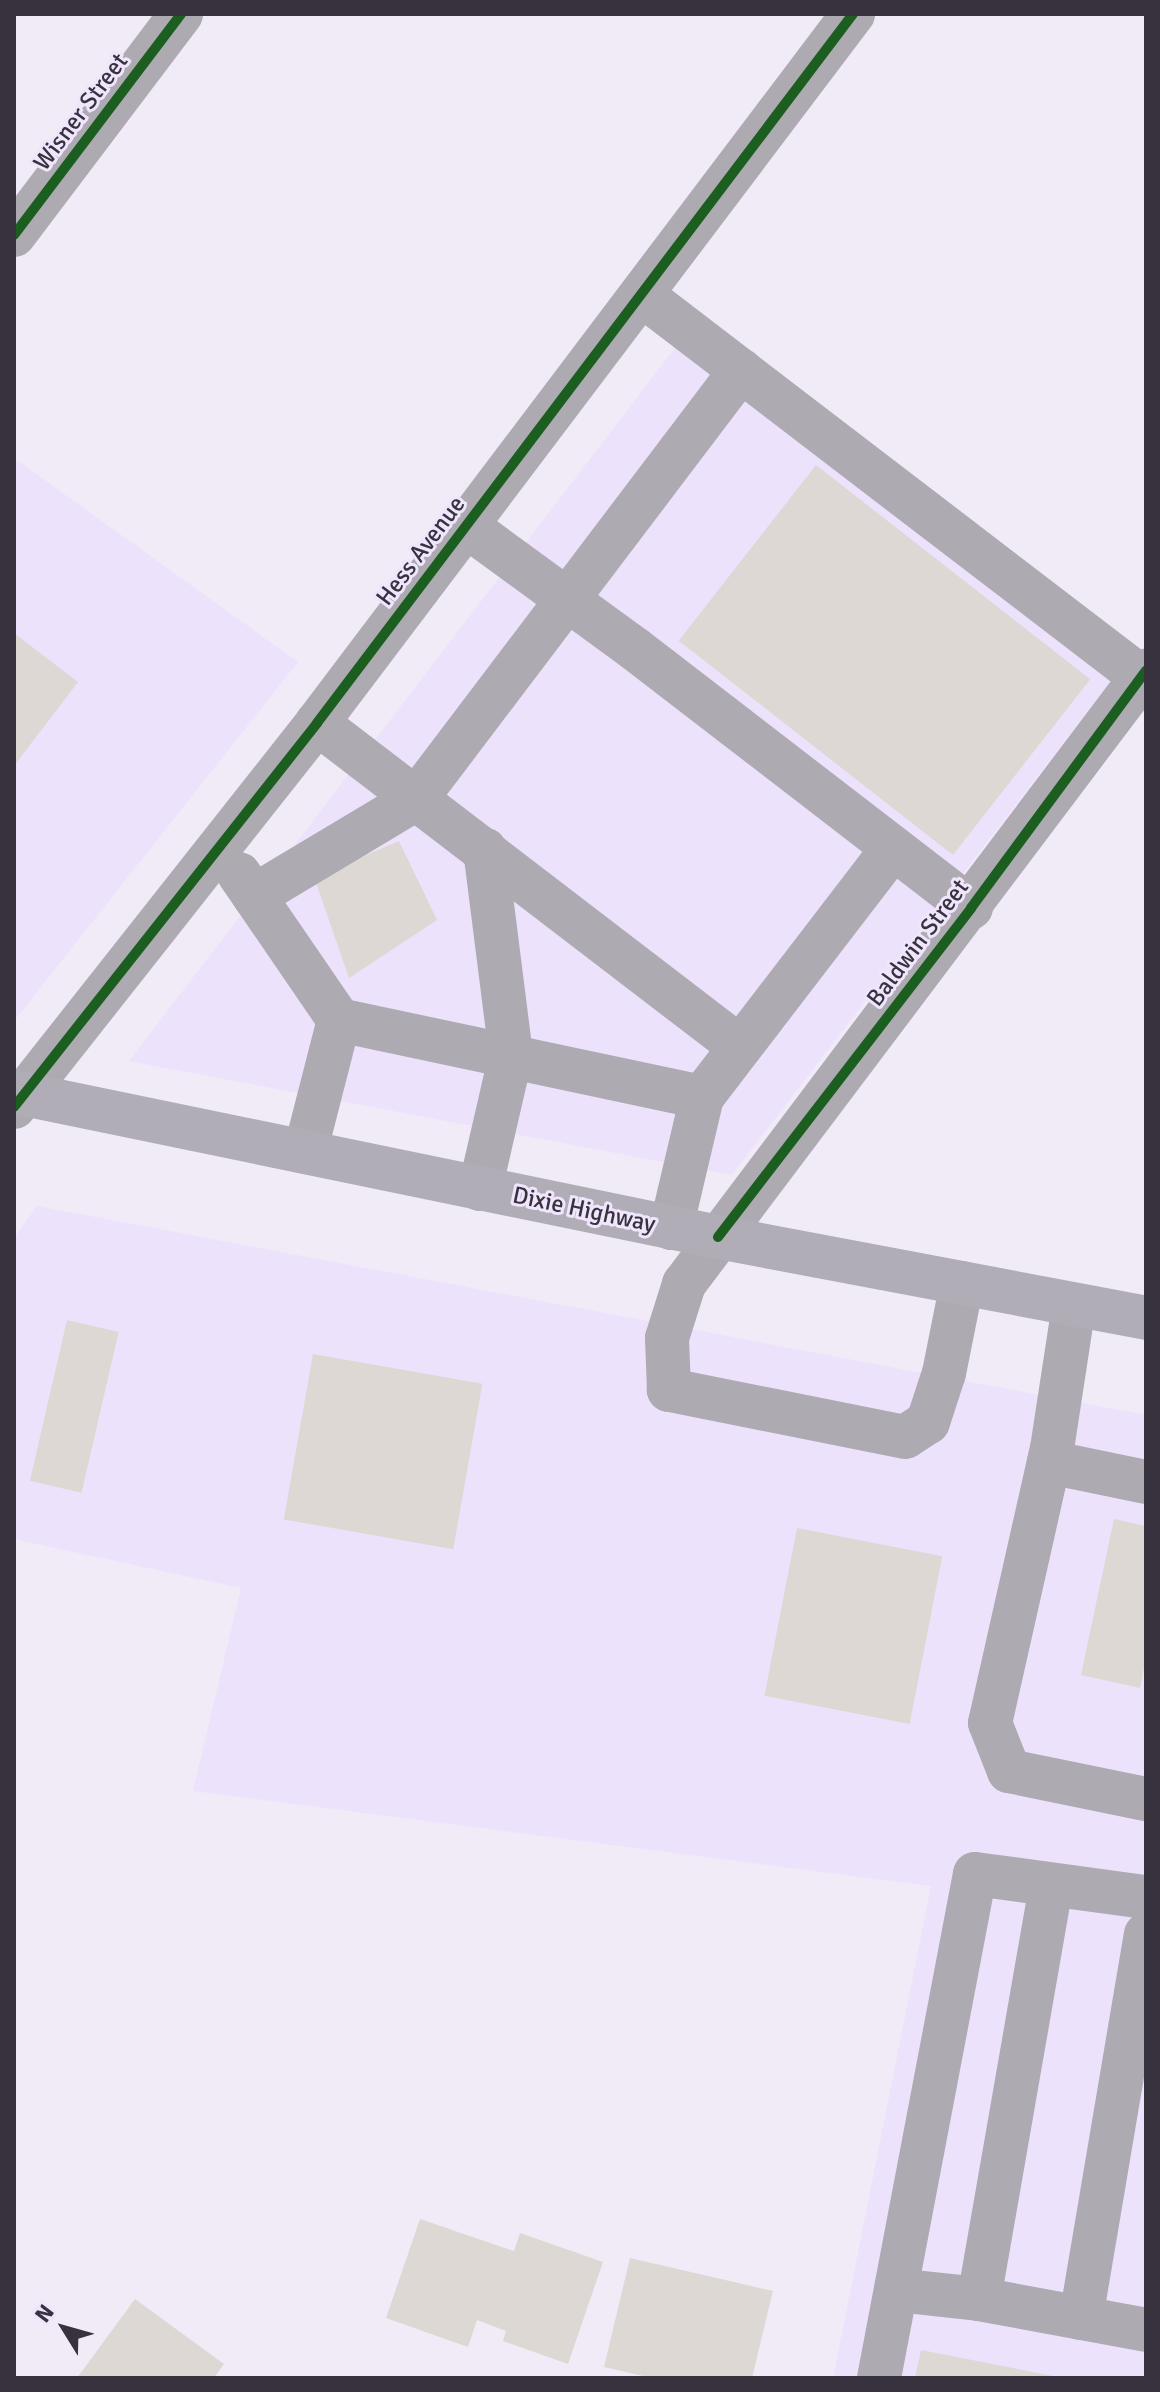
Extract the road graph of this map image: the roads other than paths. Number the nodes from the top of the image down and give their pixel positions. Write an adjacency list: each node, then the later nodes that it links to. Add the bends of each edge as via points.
1 (181, 14): 3 (street, Wisner Street)
2 (853, 14): 4 (street, Hess Avenue)
3 (14, 235)
4 (642, 295): 5 (street); 6 (street, Hess Avenue)
5 (741, 370): 7 (street); 8 (street)
6 (465, 525): 7 (street); 9 (street, Hess Avenue)
7 (568, 601): 10 (street); 12 (street)
8 (1144, 674): 15 (street, Baldwin Street)
9 (317, 723): 10 (street); 11 (street, Hess Avenue)
10 (416, 799): 13 (street); 14 (street)
11 (220, 847): 14 (street); 20 (street, Hess Avenue)
12 (893, 848): 15 (street); 17 (street)
13 (485, 850): 17 (street); 18 (street)
14 (254, 896): 16 (street)
15 (971, 908): 24 (street, Baldwin Street)
16 (339, 1020): 18 (street); 21 (street)
17 (740, 1047): 19 (street)
18 (511, 1055): 19 (street); 22 (street)
19 (702, 1097): 23 (street)
20 (17, 1098): 21 (main road, Dixie Highway)
21 (305, 1152): 22 (main road, Dixie Highway)
22 (480, 1189): 23 (main road, Dixie Highway)
23 (671, 1228): 24 (main road, Dixie Highway)
24 (718, 1237): 25 (main road, Dixie Highway); 25 (street, Baldwin Street, via 684,1284 667,1338 669,1390 905,1437 928,1422)
25 (962, 1283): 26 (main road, Dixie Highway)
26 (1074, 1305): 27 (main road, Dixie Highway); 28 (street)
27 (1146, 1318)
28 (1049, 1462): 29 (street); 30 (street, via 990,1723 1009,1771)
29 (1146, 1482)
30 (1146, 1799)
31 (1051, 1885): 32 (street); 34 (street, via 975,1874); 35 (street)
32 (1146, 1897)
33 (1146, 1934): 36 (street)
34 (896, 2290): 35 (street); 38 (street)
35 (979, 2299): 36 (street)
36 (1081, 2318): 37 (street)
37 (1146, 2330)
38 (879, 2378)

